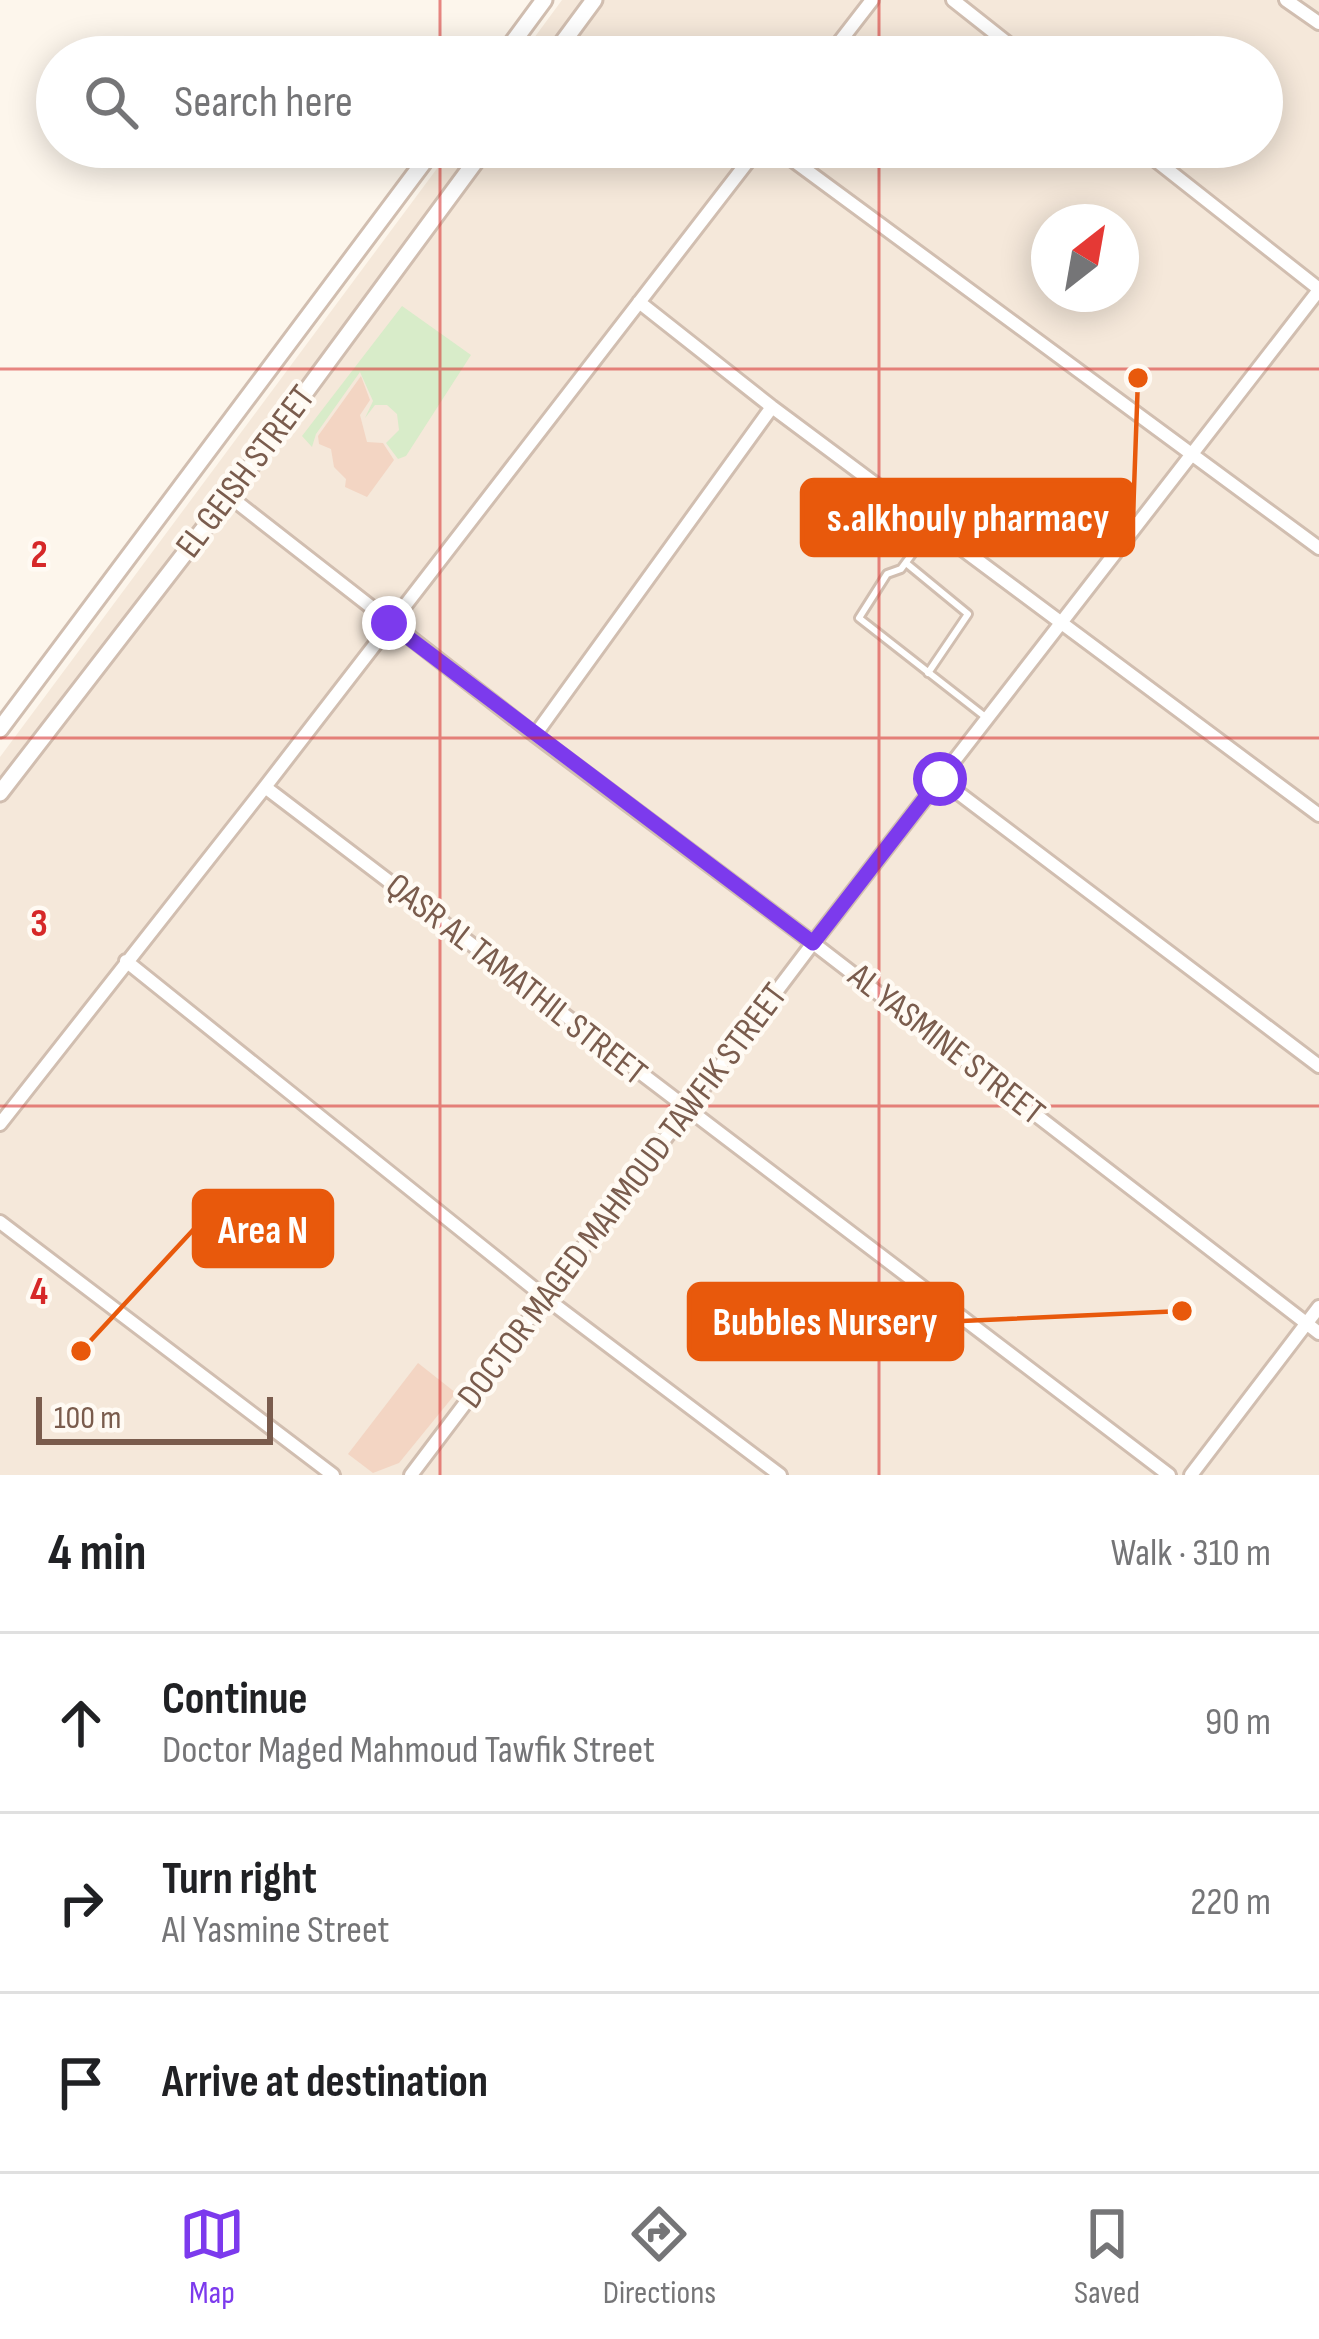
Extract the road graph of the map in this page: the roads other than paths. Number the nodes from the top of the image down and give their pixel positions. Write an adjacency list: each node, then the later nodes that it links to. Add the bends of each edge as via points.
1 (544, 0): 7 (street)
2 (594, 0): 8 (street)
3 (872, 0): 9 (street)
4 (953, 0): 10 (street)
5 (1286, 0): 6 (street)
6 (1319, 23)
7 (520, 36)
8 (567, 36)
9 (844, 36)
10 (998, 36)
11 (419, 168): 28 (street, EL GEISH STREET)
12 (471, 168): 20 (street, EL GEISH STREET)
13 (743, 168): 17 (street)
14 (803, 168): 19 (street)
15 (1165, 168): 16 (street)
16 (1319, 290): 19 (street, DOCTOR MAGED MAHMOUD TAWFIK STREET)
17 (639, 302): 18 (street); 24 (street)
18 (772, 407): 21 (street); 29 (street)
19 (1190, 453): 22 (street); 25 (street, DOCTOR MAGED MAHMOUD TAWFIK STREET)
20 (230, 496): 24 (street, AL YASMINE STREET); 30 (street, EL GEISH STREET)
21 (932, 527): 23 (lane); 25 (street)
22 (1319, 548)
23 (906, 563): 26 (lane, via 968,614); 26 (lane, via 887,574 860,618)
24 (389, 623): 29 (street, AL YASMINE STREET); 32 (street)
25 (1062, 625): 27 (street, DOCTOR MAGED MAHMOUD TAWFIK STREET); 34 (street)
26 (927, 673): 27 (lane)
27 (988, 719): 31 (street, DOCTOR MAGED MAHMOUD TAWFIK STREET)
28 (0, 729)
29 (535, 735): 35 (street, AL YASMINE STREET)
30 (7, 770): 33 (street, EL GEISH STREET)
31 (940, 779): 35 (street, DOCTOR MAGED MAHMOUD TAWFIK STREET); 37 (street)
32 (266, 788): 36 (street); 38 (street, QASR AL TAMATHIL STREET)
33 (0, 794)
34 (1319, 815)
35 (813, 943): 38 (street, DOCTOR MAGED MAHMOUD TAWFIK STREET); 43 (street, AL YASMINE STREET)
36 (126, 961): 39 (street); 41 (street)
37 (1319, 1066)
38 (687, 1112): 41 (street, DOCTOR MAGED MAHMOUD TAWFIK STREET); 48 (street, QASR AL TAMATHIL STREET)
39 (0, 1124)
40 (0, 1222): 45 (street)
41 (547, 1299): 46 (street, DOCTOR MAGED MAHMOUD TAWFIK STREET); 47 (street)
42 (1319, 1307): 43 (street)
43 (1307, 1324): 44 (street, AL YASMINE STREET); 49 (street)
44 (1319, 1333)
45 (333, 1475)
46 (411, 1475)
47 (781, 1475)
48 (1168, 1475)
49 (1191, 1475)

